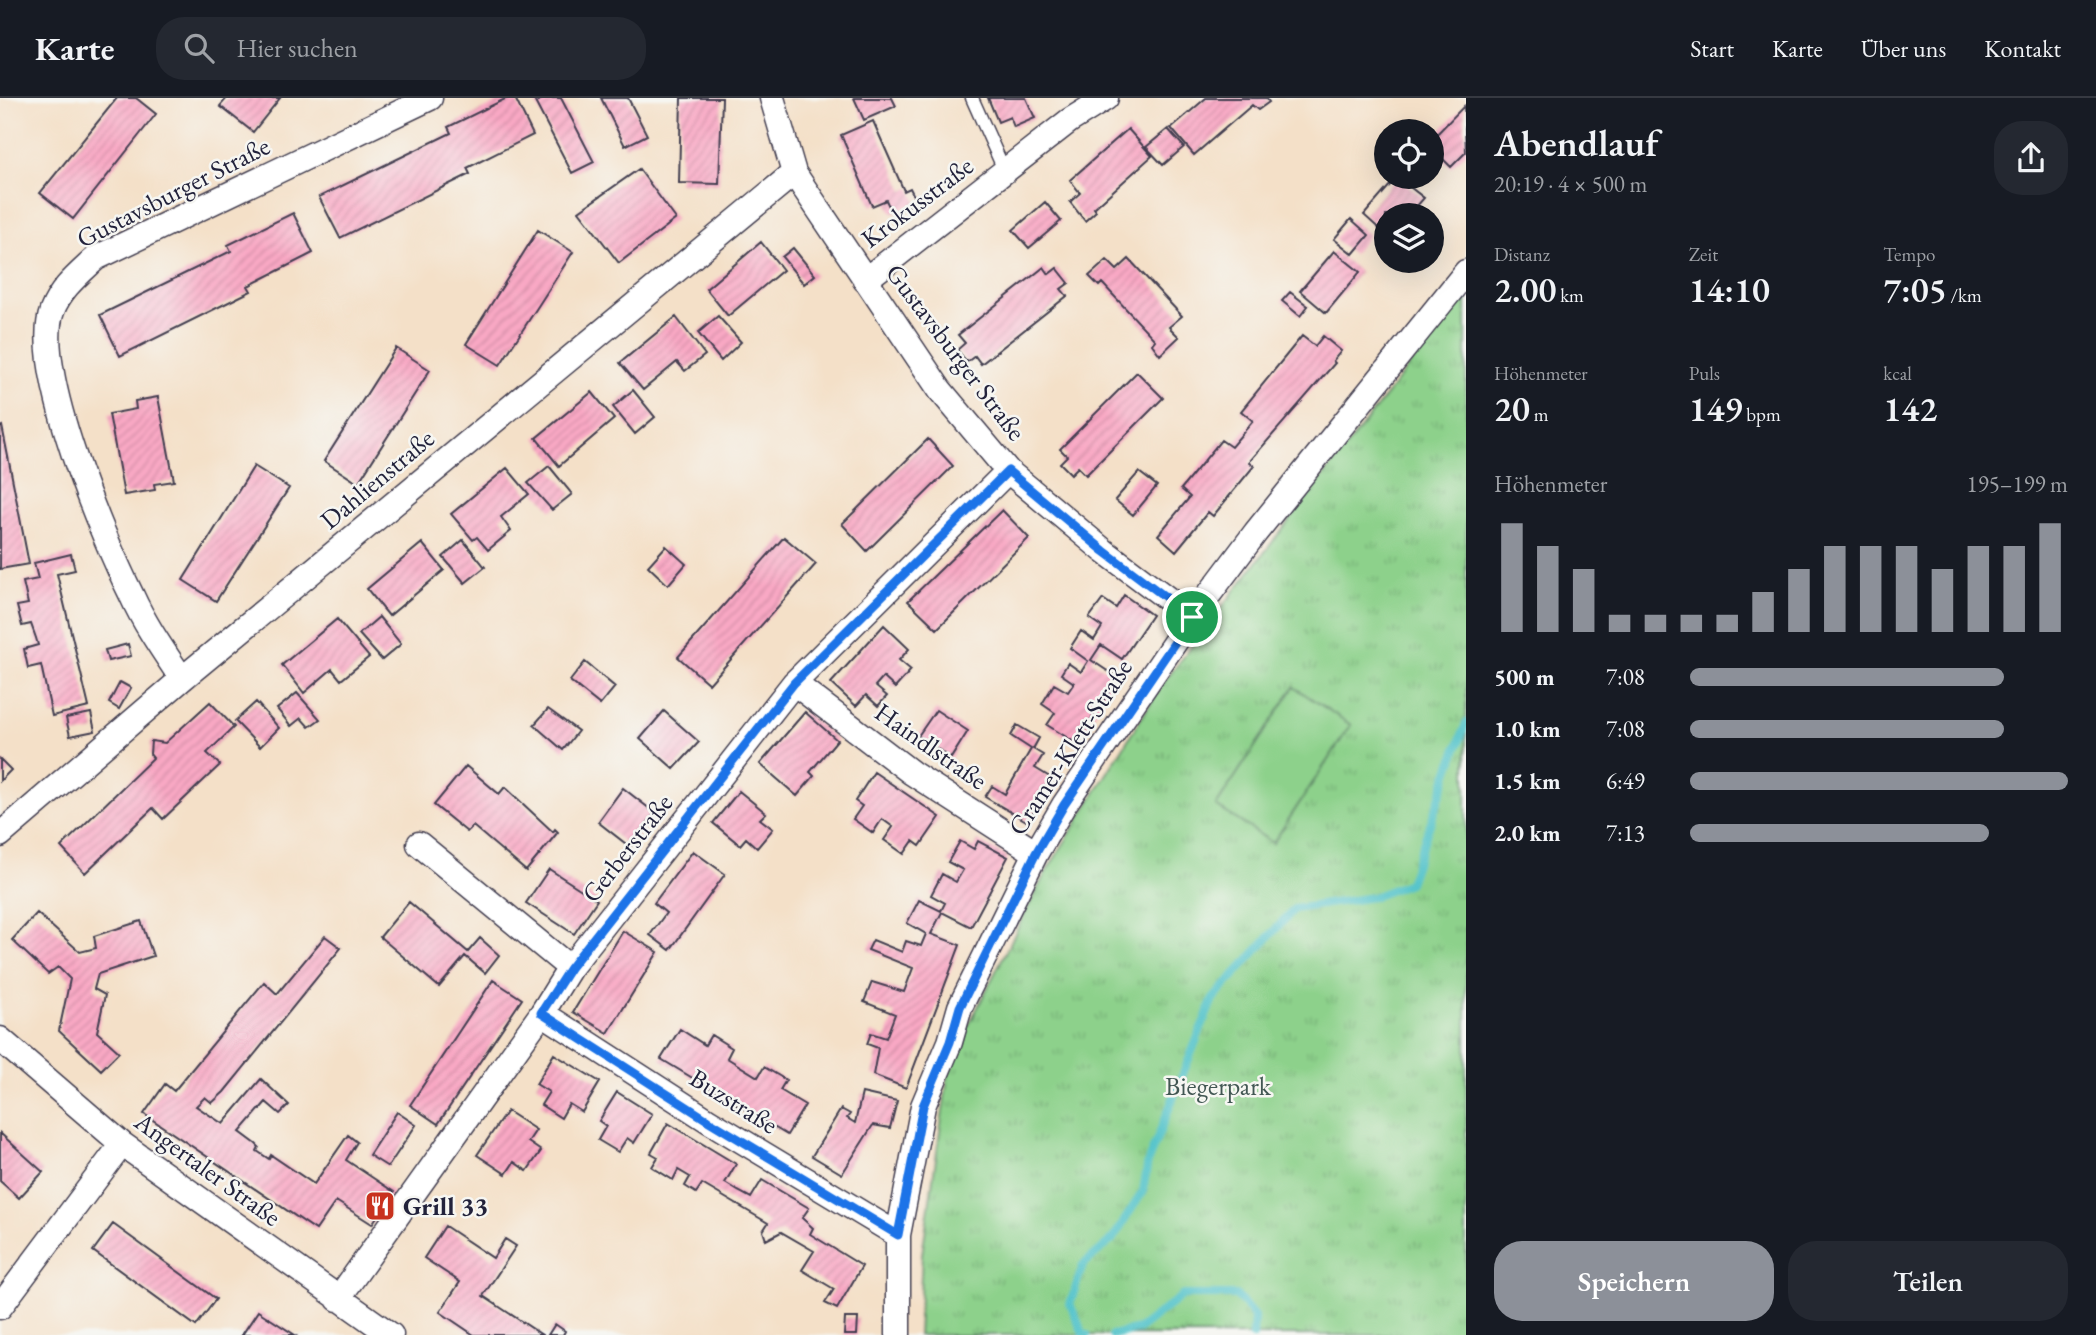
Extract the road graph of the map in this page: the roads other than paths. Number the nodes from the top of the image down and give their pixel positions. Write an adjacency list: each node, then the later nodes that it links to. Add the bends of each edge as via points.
1 (430, 98): 11 (street, Gustavsburger Straße, via 96,258 63,289 52,313 46,345 51,378 94,509 132,598)
2 (772, 98): 6 (street, Gustavsburger Straße)
3 (972, 98): 5 (lane, Krokusstraße)
4 (1106, 98): 5 (street, Krokusstraße, via 1069,121)
5 (1006, 172): 8 (street, Krokusstraße)
6 (794, 173): 8 (street, Gustavsburger Straße); 11 (street, Dahlienstraße)
7 (1466, 272): 10 (street, Cramer-Klett-Straße)
8 (865, 280): 9 (street, Gustavsburger Straße, via 940,390)
9 (1008, 471): 10 (street, Gustavsburger Straße); 12 (street, Gerberstraße)
10 (1192, 617): 15 (street, Cramer-Klett-Straße)
11 (182, 679): 13 (street, Dahlienstraße)
12 (794, 683): 15 (street, Haindlstraße, via 912,773); 16 (street, Gerberstraße)
13 (0, 835)
14 (419, 844): 16 (street)
15 (1036, 853): 20 (street, Cramer-Klett-Straße, via 960,1007 923,1106)
16 (570, 968): 17 (street, Gerberstraße)
17 (541, 1013): 20 (street, Buzstraße); 21 (street, Gerberstraße)
18 (0, 1039): 19 (street, Angertaler Straße)
19 (122, 1144): 21 (street, Angertaler Straße); 22 (street)
20 (898, 1235): 24 (street, Cramer-Klett-Straße)
21 (338, 1299): 23 (street, Angertaler Straße)
22 (0, 1307)
23 (391, 1335)
24 (898, 1335)

